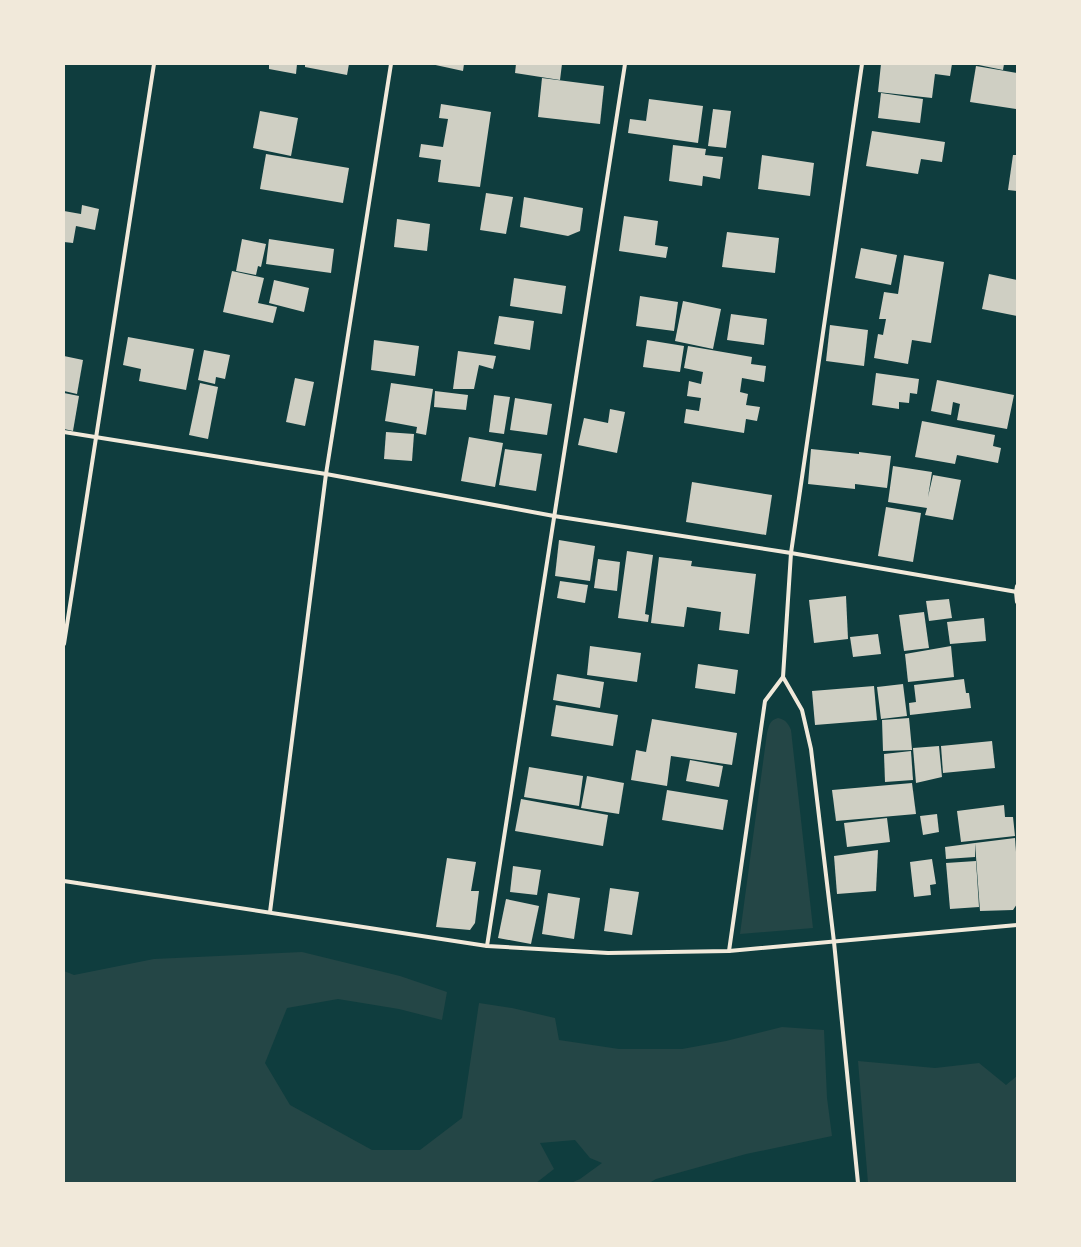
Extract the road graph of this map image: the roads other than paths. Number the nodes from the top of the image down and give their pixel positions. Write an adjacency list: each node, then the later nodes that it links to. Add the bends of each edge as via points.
1 (154, 64): 6 (street)
2 (391, 64): 7 (street)
3 (625, 64): 8 (street)
4 (862, 64): 9 (street)
5 (64, 432): 6 (street)
6 (95, 437): 7 (street); 13 (street)
7 (326, 474): 8 (street); 16 (street)
8 (554, 516): 9 (street); 19 (street)
9 (791, 553): 11 (street); 14 (street)
10 (1017, 586): 11 (street)
11 (1017, 592): 12 (street)
12 (1017, 602)
13 (64, 644)
14 (783, 677): 18 (street, via 802,710 811,749); 20 (street, via 765,701)
15 (64, 881): 16 (street)
16 (270, 912): 19 (street)
17 (1017, 925): 18 (street)
18 (834, 942): 20 (street); 21 (street)
19 (487, 946): 20 (street, via 608,953)
20 (729, 951)
21 (858, 1183)

